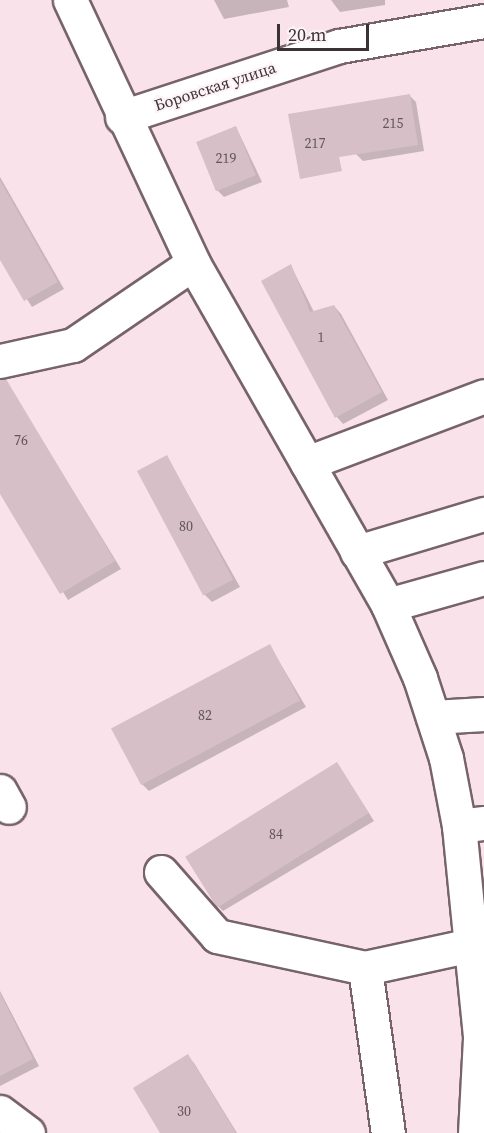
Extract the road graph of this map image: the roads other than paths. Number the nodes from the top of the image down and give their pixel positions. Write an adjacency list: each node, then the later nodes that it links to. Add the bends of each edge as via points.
1 (70, 0): 3 (main road)
2 (484, 21): 3 (main road, Боровская улица, via 339,46)
3 (122, 117): 4 (main road)
4 (192, 263): 5 (main road, via 74,345); 7 (main road)
5 (0, 362)
6 (484, 396): 7 (main road)
7 (307, 463): 9 (main road)
8 (484, 513): 9 (main road)
9 (357, 552): 11 (main road)
10 (484, 578): 11 (main road)
11 (388, 605): 13 (main road)
12 (484, 714): 13 (main road)
13 (433, 717): 14 (main road)
14 (471, 825): 16 (main road)
15 (161, 873): 17 (main road, via 217,936)
16 (471, 945): 17 (main road); 21 (main road, via 480,1038)
17 (365, 968): 20 (main road)
18 (0, 1113): 19 (main road)
19 (28, 1133)
20 (388, 1133)
21 (475, 1133)

